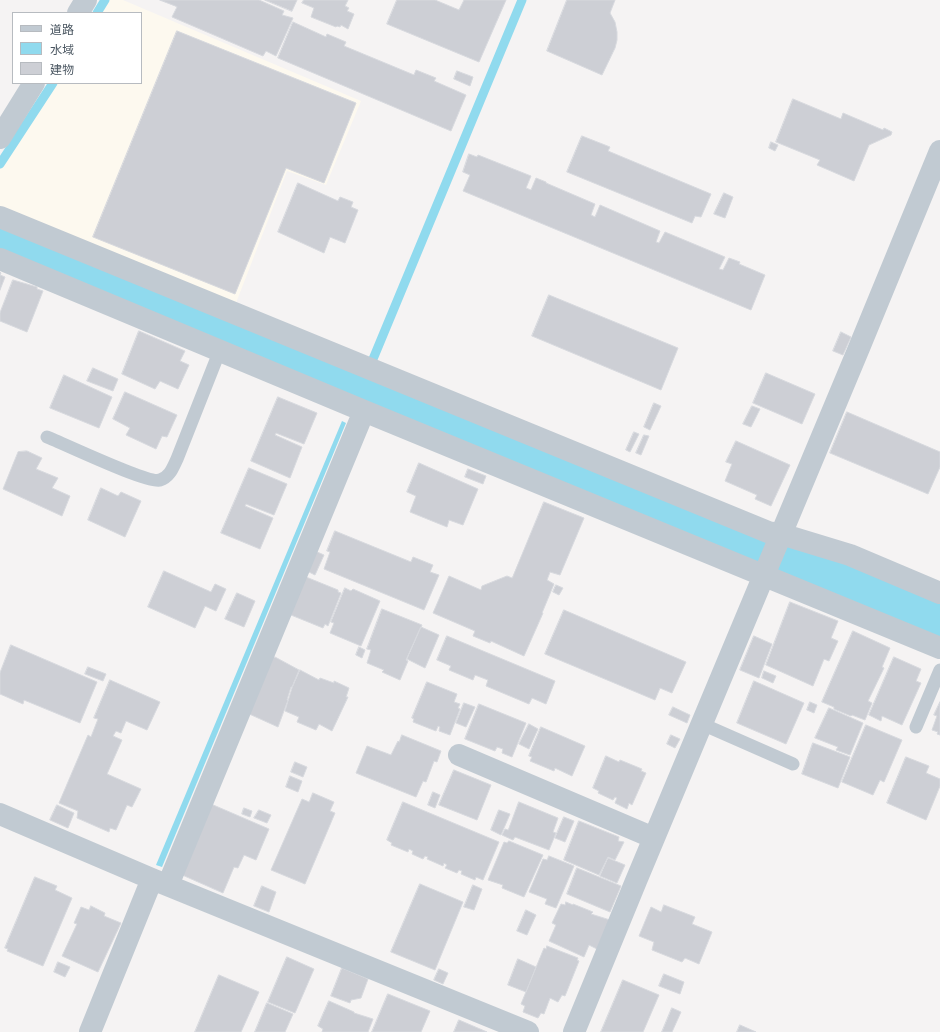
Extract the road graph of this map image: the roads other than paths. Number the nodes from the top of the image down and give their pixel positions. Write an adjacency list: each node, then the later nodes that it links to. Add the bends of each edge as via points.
1 (86, 0): 2 (street)
2 (79, 12)
3 (33, 84): 4 (street)
4 (0, 138)
5 (940, 151): 11 (street)
6 (0, 217): 11 (street)
7 (0, 259): 8 (street)
8 (220, 350): 9 (street); 10 (lane, via 168,476 160,480 142,478)
9 (364, 411): 12 (street); 22 (street)
10 (47, 437)
11 (779, 538): 12 (street); 13 (street, via 850,555)
12 (765, 573): 14 (street); 16 (street)
13 (940, 593)
14 (940, 648)
15 (940, 670): 17 (lane)
16 (702, 724): 19 (lane); 21 (street)
17 (916, 727)
18 (459, 755): 21 (street)
19 (793, 764)
20 (0, 814): 22 (street)
21 (654, 838): 25 (street)
22 (160, 882): 23 (street); 24 (street)
23 (90, 1032)
24 (528, 1032)
25 (574, 1032)

